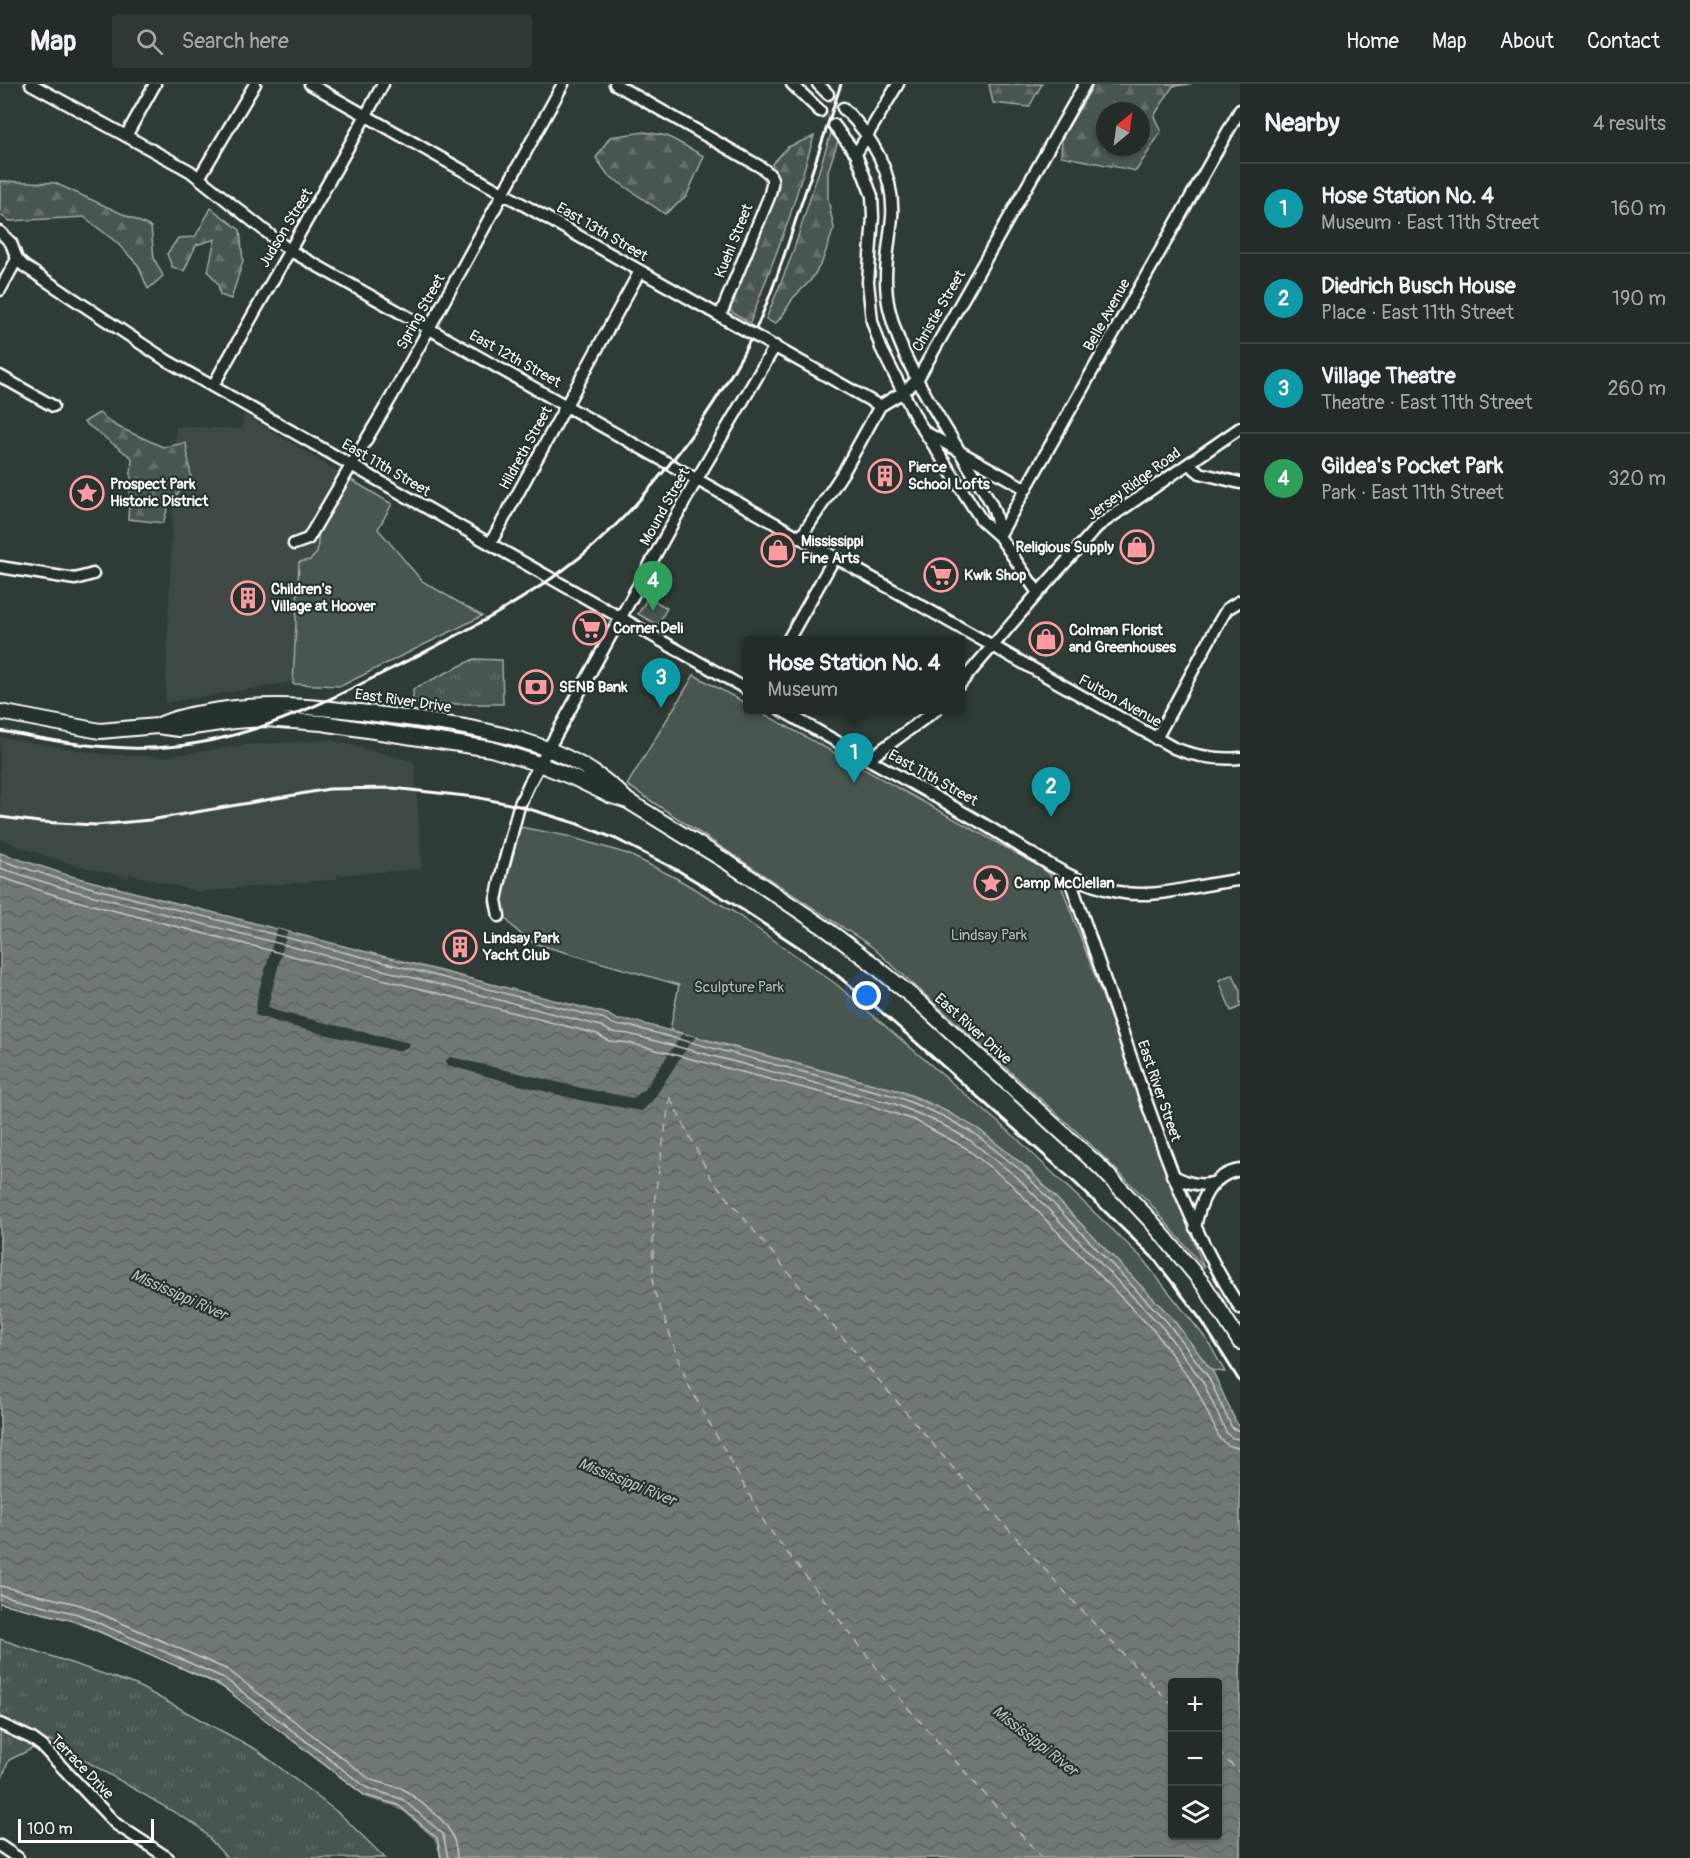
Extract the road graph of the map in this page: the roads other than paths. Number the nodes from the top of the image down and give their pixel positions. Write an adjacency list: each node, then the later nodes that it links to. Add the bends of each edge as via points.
1 (32, 84): 18 (street, East 12th Street)
2 (155, 84): 18 (street)
3 (255, 84): 21 (street)
4 (310, 84): 16 (street, East 13th Street)
5 (383, 84): 16 (street, Judson Street)
6 (563, 84): 22 (street, Spring Street)
7 (615, 84): 28 (street, Kuehl Street, via 772,177 769,197)
8 (792, 84): 14 (street)
9 (818, 84): 12 (street)
10 (898, 84): 19 (street)
11 (1085, 84): 32 (street, Christie Street)
12 (828, 94)
13 (843, 108): 19 (street)
14 (820, 111)
15 (1239, 114): 45 (street, Belle Avenue)
16 (366, 116): 22 (street, East 13th Street); 24 (street, Judson Street)
17 (834, 125): 20 (street)
18 (126, 136): 21 (street, East 12th Street)
19 (868, 136): 20 (street); 32 (street, via 890,189 892,214 886,287 889,308)
20 (856, 154): 34 (street, via 872,195 868,282 872,321)
21 (199, 178): 24 (street, East 12th Street)
22 (503, 193): 26 (street, East 13th Street); 29 (street, Spring Street)
23 (0, 232): 25 (street, via 11,243)
24 (289, 250): 29 (street, East 12th Street); 33 (street, Judson Street)
25 (17, 259): 27 (street); 33 (street, East 11th Street, via 166,360)
26 (640, 271): 28 (street, East 13th Street); 35 (street, Hildreth Street)
27 (0, 290)
28 (724, 318): 30 (street, East 13th Street, bridge)
29 (430, 329): 35 (street, East 12th Street); 42 (street, Spring Street)
30 (771, 345): 37 (street, East 13th Street); 43 (street, Mound Street)
31 (0, 376): 36 (street)
32 (917, 380): 34 (street, Christie Street); 40 (street)
33 (213, 386): 42 (street, East 11th Street)
34 (903, 392): 37 (street, Christie Street); 39 (street)
35 (566, 405): 43 (street, East 12th Street); 49 (street, Hildreth Street)
36 (53, 406)
37 (880, 406): 47 (street, Christie Street)
38 (1240, 428): 41 (street, Jersey Ridge Road)
39 (924, 431): 40 (street); 46 (street, via 982,521)
40 (959, 450): 45 (street); 46 (street, via 994,511)
41 (1189, 464): 44 (street, via 1200,473); 53 (street, Jersey Ridge Road, via 1098,526)
42 (351, 465): 48 (street, Spring Street, via 308,539); 49 (street, East 11th Street)
43 (697, 479): 47 (street, East 12th Street); 55 (street, Mound Street)
44 (1240, 483)
45 (1026, 489): 46 (street, Belle Avenue)
46 (999, 536): 53 (street)
47 (801, 537): 50 (street, East 12th Street)
48 (294, 544)
49 (490, 544): 55 (street, East 11th Street)
50 (835, 557): 56 (street); 57 (street, East 12th Street)
51 (3, 572): 52 (street, via 75,579)
52 (93, 574)
53 (1038, 593): 57 (street, Jersey Ridge Road)
54 (1240, 601): 64 (street, via 1227,609)
55 (620, 618): 59 (street, East 11th Street); 65 (street, Mound Street)
56 (790, 636)
57 (992, 647): 58 (street, Jersey Ridge Road); 64 (street, Fulton Avenue)
58 (965, 678)
59 (743, 688)
60 (0, 712): 63 (main road, East River Drive, via 100,731)
61 (788, 714): 67 (street, East 11th Street)
62 (931, 714): 67 (street)
63 (157, 726): 65 (main road, East River Drive, via 176,717 253,705 328,707 464,727); 68 (main road, East River Drive, via 179,729 234,721 298,720 465,744)
64 (1156, 739): 66 (street, Fulton Avenue, via 1195,756)
65 (547, 750): 68 (street, Mound Street); 69 (main road, East River Drive, via 592,772)
66 (1240, 758)
67 (869, 759): 70 (street, East 11th Street)
68 (539, 764): 69 (main road, East River Drive); 72 (street, Mound Street, via 519,806 496,900)
69 (628, 801): 78 (main road, East River Drive, via 825,928 920,1003 1101,1168 1204,1285)
70 (1069, 877): 71 (street, East 11th Street, via 1119,893 1142,895); 74 (street, East River Street)
71 (1240, 880)
72 (499, 916)
73 (1240, 1170): 75 (street)
74 (1172, 1175): 75 (street, via 1191,1184); 76 (street, East River Street)
75 (1212, 1183): 76 (street, via 1200,1204)
76 (1195, 1228): 77 (street, East River Street)
77 (1240, 1308)
78 (1240, 1342)
79 (0, 1724): 82 (street, Terrace Drive, via 42,1746 116,1824)
80 (0, 1846): 81 (street)
81 (18, 1858)
82 (168, 1858)

